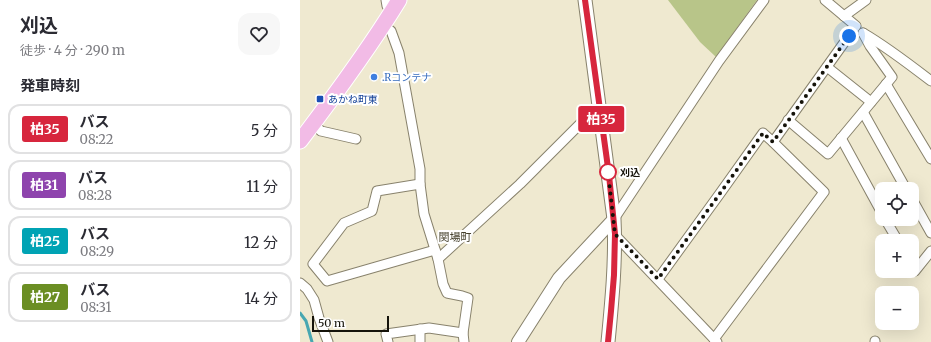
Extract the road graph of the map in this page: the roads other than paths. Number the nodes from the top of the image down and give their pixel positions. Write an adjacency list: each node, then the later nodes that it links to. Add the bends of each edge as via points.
1 (585, 0): 13 (main road)
2 (764, 0): 26 (street, via 719,62)
3 (825, 0): 6 (street)
4 (866, 0): 6 (street)
5 (393, 3): 7 (main road)
6 (844, 16): 8 (street)
7 (383, 25): 16 (main road); 23 (street, via 391,31 399,53 420,170)
8 (860, 30): 9 (street); 10 (street); 11 (street, via 892,77)
9 (827, 67): 12 (street); 15 (street)
10 (931, 81)
11 (886, 84): 12 (street); 21 (street)
12 (871, 102): 14 (street)
13 (599, 105): 26 (main road); 31 (street, via 520,184)
14 (863, 112): 18 (street); 22 (street)
15 (788, 120): 18 (street, via 828,154); 20 (street)
16 (313, 124): 17 (street, via 321,131); 19 (main road)
17 (356, 138)
18 (841, 138): 24 (street)
19 (300, 140)
20 (773, 142): 33 (street, via 763,133); 37 (street, via 824,192)
21 (931, 159)
22 (902, 182)
23 (420, 184): 29 (street, via 424,214); 29 (street, via 377,191 372,211 344,223 313,264 327,281)
24 (875, 200)
25 (919, 212): 27 (street)
26 (614, 219): 28 (main road); 41 (street, via 559,278)
27 (931, 233)
28 (615, 234): 33 (street); 42 (main road)
29 (435, 250): 31 (street)
30 (931, 251): 32 (street)
31 (438, 259): 36 (street, via 447,293 468,298)
32 (919, 266)
33 (658, 279): 37 (street)
34 (300, 283): 38 (street, via 314,300)
35 (420, 329): 36 (street, via 428,328); 39 (street, via 386,334); 40 (street)
36 (464, 337)
37 (716, 340)
38 (328, 342)
39 (388, 342)
40 (420, 342)
41 (518, 342)
42 (608, 342)

